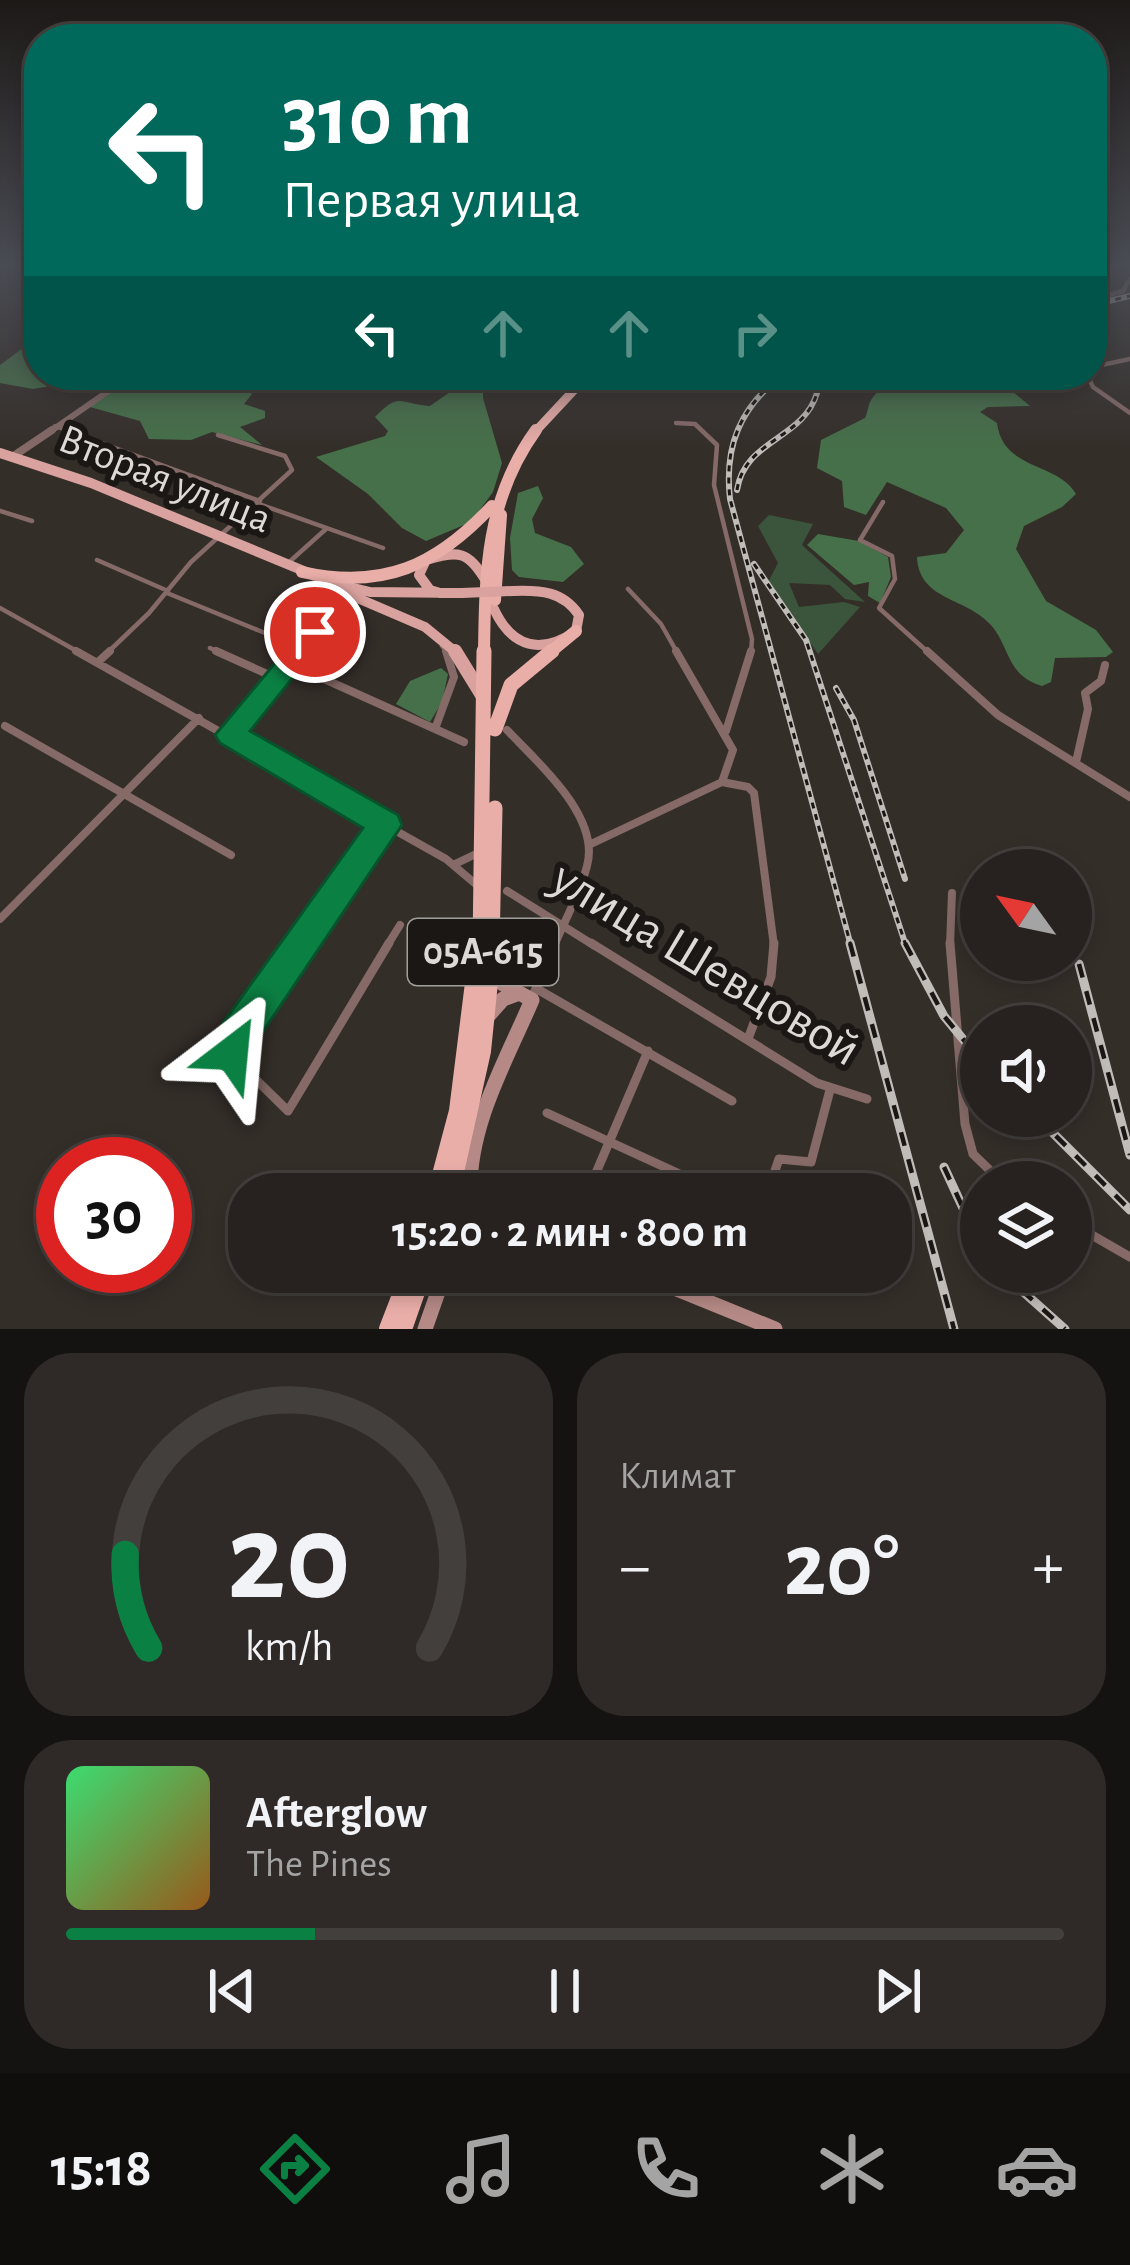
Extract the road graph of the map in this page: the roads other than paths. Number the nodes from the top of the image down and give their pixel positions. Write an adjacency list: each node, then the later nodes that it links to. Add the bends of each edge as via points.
1 (110, 390): 7 (street)
2 (572, 390): 12 (highway, 05А-615, via 530,435)
3 (579, 390): 28 (highway, 05А-615, via 540,433 512,483 500,518)
4 (1097, 390): 5 (street)
5 (1130, 413)
6 (676, 422): 41 (street, via 695,424 717,445 714,485 752,639 752,662)
7 (55, 426): 9 (street); 11 (street)
8 (218, 435): 11 (street, via 290,460 292,470)
9 (6, 455): 10 (street); 17 (main road, Вторая улица)
10 (0, 464)
11 (260, 502): 16 (street); 17 (street)
12 (495, 502): 21 (highway, via 400,572 359,580); 22 (highway, 05А-615)
13 (883, 502): 44 (street, via 860,541 892,556 895,579 879,608 998,715)
14 (0, 511): 15 (street)
15 (32, 520)
16 (326, 529): 18 (street); 20 (street)
17 (218, 539): 20 (main road, Вторая улица); 24 (street)
18 (383, 548)
19 (97, 560): 24 (street)
20 (285, 566): 21 (main road, Вторая улица)
21 (307, 575): 25 (main road, via 370,592); 26 (street); 36 (main road, via 450,640)
22 (486, 581): 25 (main road, via 472,557 446,552 426,560 419,575); 36 (highway, 05А-615)
23 (628, 589): 41 (street, via 662,624)
24 (168, 592): 30 (street); 32 (street)
25 (442, 594): 29 (main road, bridge, via 544,591 567,599 579,615)
26 (345, 596): 34 (street); 39 (street, via 412,624 451,656 456,680)
27 (0, 608): 32 (street)
28 (494, 609): 29 (main road, via 510,638 530,647); 40 (highway, 05А-615)
29 (577, 631): 40 (highway, via 511,686)
30 (265, 633)
31 (210, 648): 35 (street)
32 (98, 662): 37 (street)
33 (1106, 664): 44 (street, via 1085,693)
34 (285, 667): 35 (street); 39 (street)
35 (276, 678): 42 (street)
36 (485, 705): 48 (highway, 05А-615)
37 (200, 718): 42 (street); 46 (street)
38 (5, 726): 46 (street)
39 (435, 729): 43 (street)
40 (501, 730): 50 (street, via 580,820); 59 (highway, 05А-615)
41 (726, 731): 45 (street, via 734,750)
42 (230, 735): 49 (street)
43 (464, 742)
44 (1076, 762): 47 (street)
45 (722, 782): 50 (street); 62 (street, via 754,793 777,950)
46 (124, 792): 51 (street); 56 (street)
47 (1130, 797)
48 (486, 820): 52 (street, via 477,855); 55 (highway, 05А-615)
49 (386, 825): 52 (street); 58 (street, via 237,1036 232,1053 288,1111)
50 (591, 844): 57 (street)
51 (232, 855)
52 (455, 864): 55 (street)
53 (507, 891): 57 (street, улица Шевцовой)
54 (952, 893): 69 (street, via 964,1124)
55 (484, 902): 70 (highway, 05А-615, via 473,1049)
56 (0, 919)
57 (564, 923): 60 (street); 62 (street, улица Шевцовой)
58 (400, 925)
59 (492, 968): 60 (main road); 61 (highway, 05А-615)
60 (528, 994): 61 (main road, via 503,999); 63 (street); 72 (main road)
61 (488, 1016): 71 (highway, 05А-615)
62 (748, 1039): 64 (street, улица Шевцовой)
63 (648, 1052): 66 (street); 68 (street)
64 (830, 1090): 65 (street, улица Шевцовой); 75 (street, via 811,1162 779,1160)
65 (867, 1099)
66 (732, 1101)
67 (547, 1113): 68 (street)
68 (609, 1141): 73 (street); 74 (street)
69 (981, 1161)
70 (442, 1173)
71 (454, 1173)
72 (470, 1173)
73 (596, 1173)
74 (678, 1173)
75 (774, 1173)
76 (1092, 1235): 77 (street)
77 (1130, 1257)
78 (403, 1293): 82 (highway)
79 (415, 1293): 83 (highway)
80 (438, 1293): 84 (main road)
81 (687, 1293): 85 (main road)
82 (389, 1329)
83 (402, 1329)
84 (425, 1329)
85 (775, 1329)

